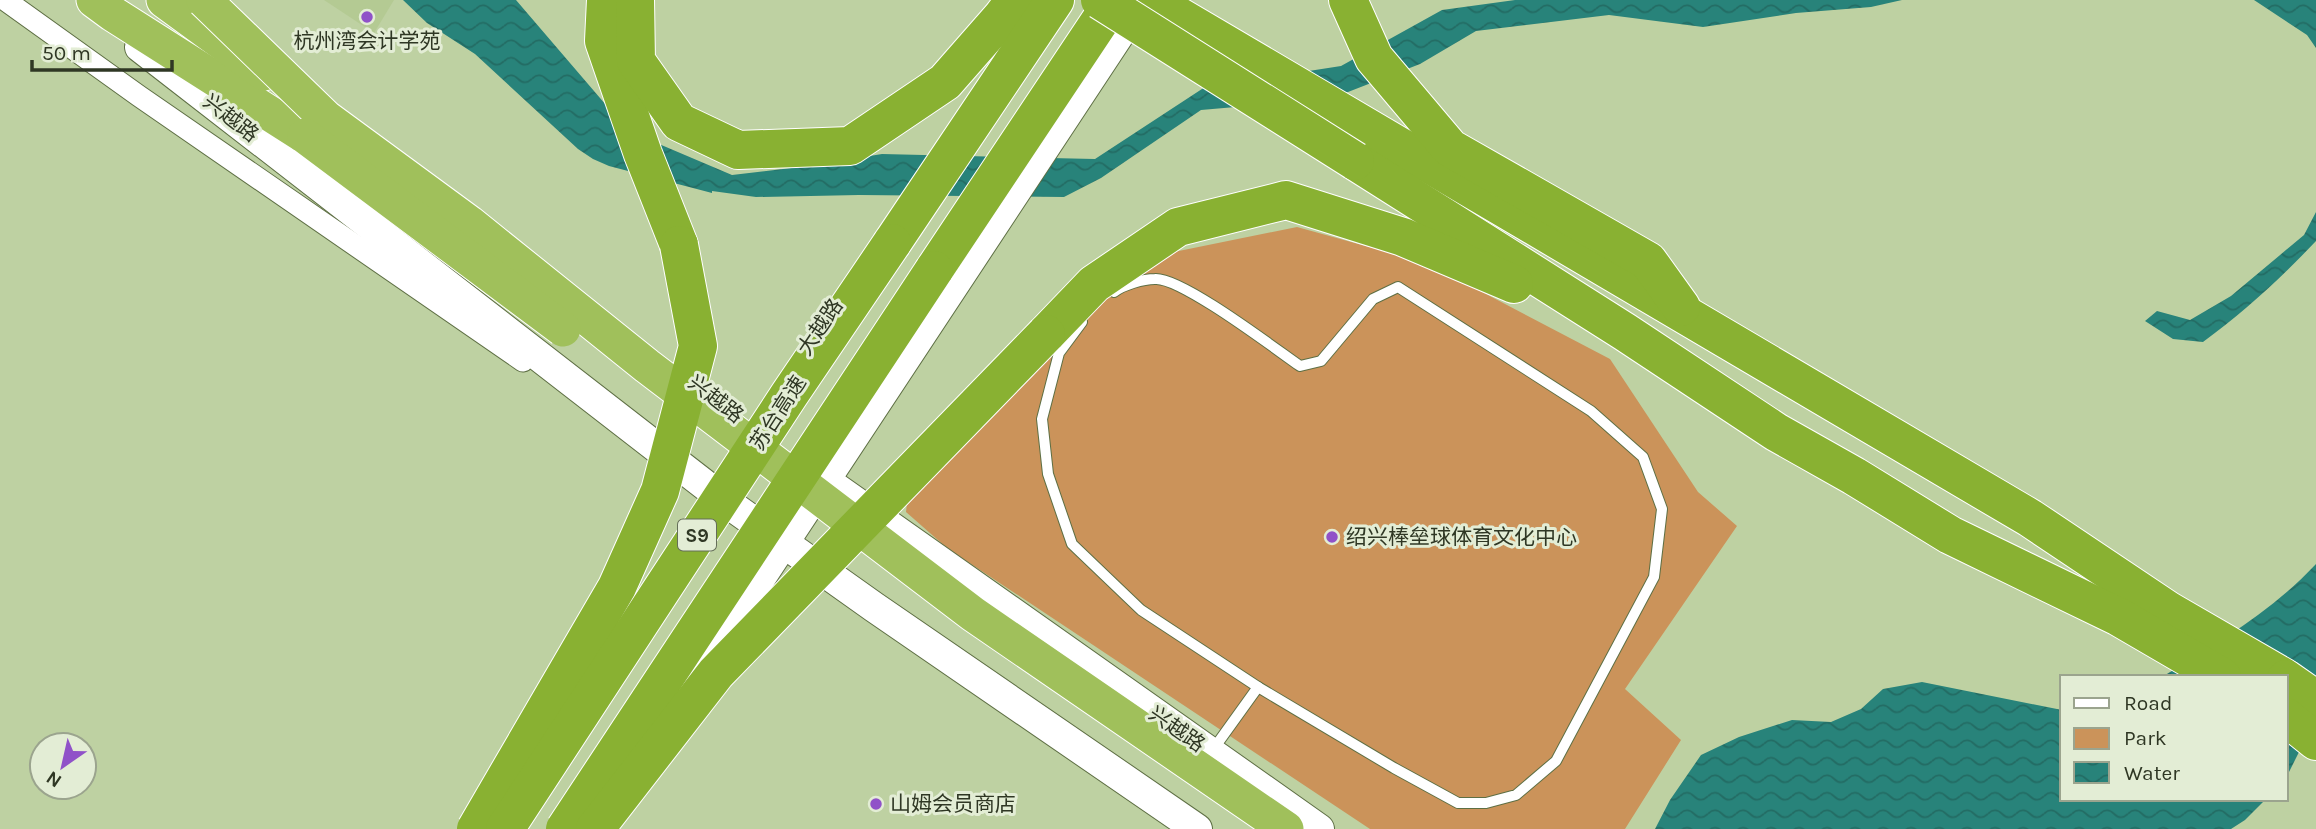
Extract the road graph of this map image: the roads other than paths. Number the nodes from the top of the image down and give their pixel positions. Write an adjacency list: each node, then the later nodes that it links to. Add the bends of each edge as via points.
1 (5, 0): 25 (street)
2 (79, 0): 25 (main road, 兴越路)
3 (94, 0): 18 (highway)
4 (122, 0): 18 (highway)
5 (163, 0): 18 (highway, bridge)
6 (194, 0): 23 (main road, 兴越路)
7 (204, 0): 18 (highway, bridge)
8 (606, 0): 35 (highway, bridge, via 604,41 679,245 698,346 660,491 617,587)
9 (635, 0): 10 (highway, via 636,61 679,122 738,150 850,146 945,82)
10 (1015, 0)
11 (1037, 0): 23 (main road, 大越路)
12 (1055, 0): 37 (highway, 苏台高速 / S9, bridge)
13 (1100, 0): 22 (highway, bridge)
14 (1114, 0): 38 (highway, S9, bridge)
15 (1142, 0): 24 (main road)
16 (1151, 0): 21 (highway)
17 (1348, 0): 21 (highway, via 1374,58 1450,148 1648,261)
18 (315, 127): 41 (highway, bridge, via 645,393 962,631); 42 (highway, bridge, via 469,223 647,366 973,614)
19 (1100, 303): 30 (lane, via 1120,288 1157,278 1186,288 1300,366 1321,361 1373,299 1398,287 1591,411 1643,457 1662,509 1654,577 1556,761 1516,795 1486,803 1458,803)
20 (1090, 311): 30 (lane, via 1059,353 1042,419 1048,474 1072,544 1141,610)
21 (1689, 318): 28 (highway, via 2031,518 2169,611)
22 (1625, 332): 27 (highway, via 1776,432 1950,535 2119,617); 39 (highway, bridge, via 1403,237 1286,200 1178,228 1094,284 716,673)
23 (753, 428): 24 (main road, 兴越路); 25 (main road, 大越路)
24 (825, 480): 26 (main road); 34 (main road, 兴越路)
25 (712, 491): 26 (main road, 兴越路); 36 (main road, 大越路)
26 (784, 543): 39 (main road); 40 (main road, 兴越路)
27 (2219, 675)
28 (2279, 675)
29 (2288, 681): 31 (highway)
30 (1258, 687): 34 (lane)
31 (2316, 700)
32 (2288, 719): 33 (highway)
33 (2316, 741)
34 (1211, 753): 43 (main road, 兴越路)
35 (476, 829)
36 (487, 829)
37 (505, 829)
38 (565, 829)
39 (594, 829)
40 (1197, 829)
41 (1249, 829)
42 (1286, 829)
43 (1319, 829)

